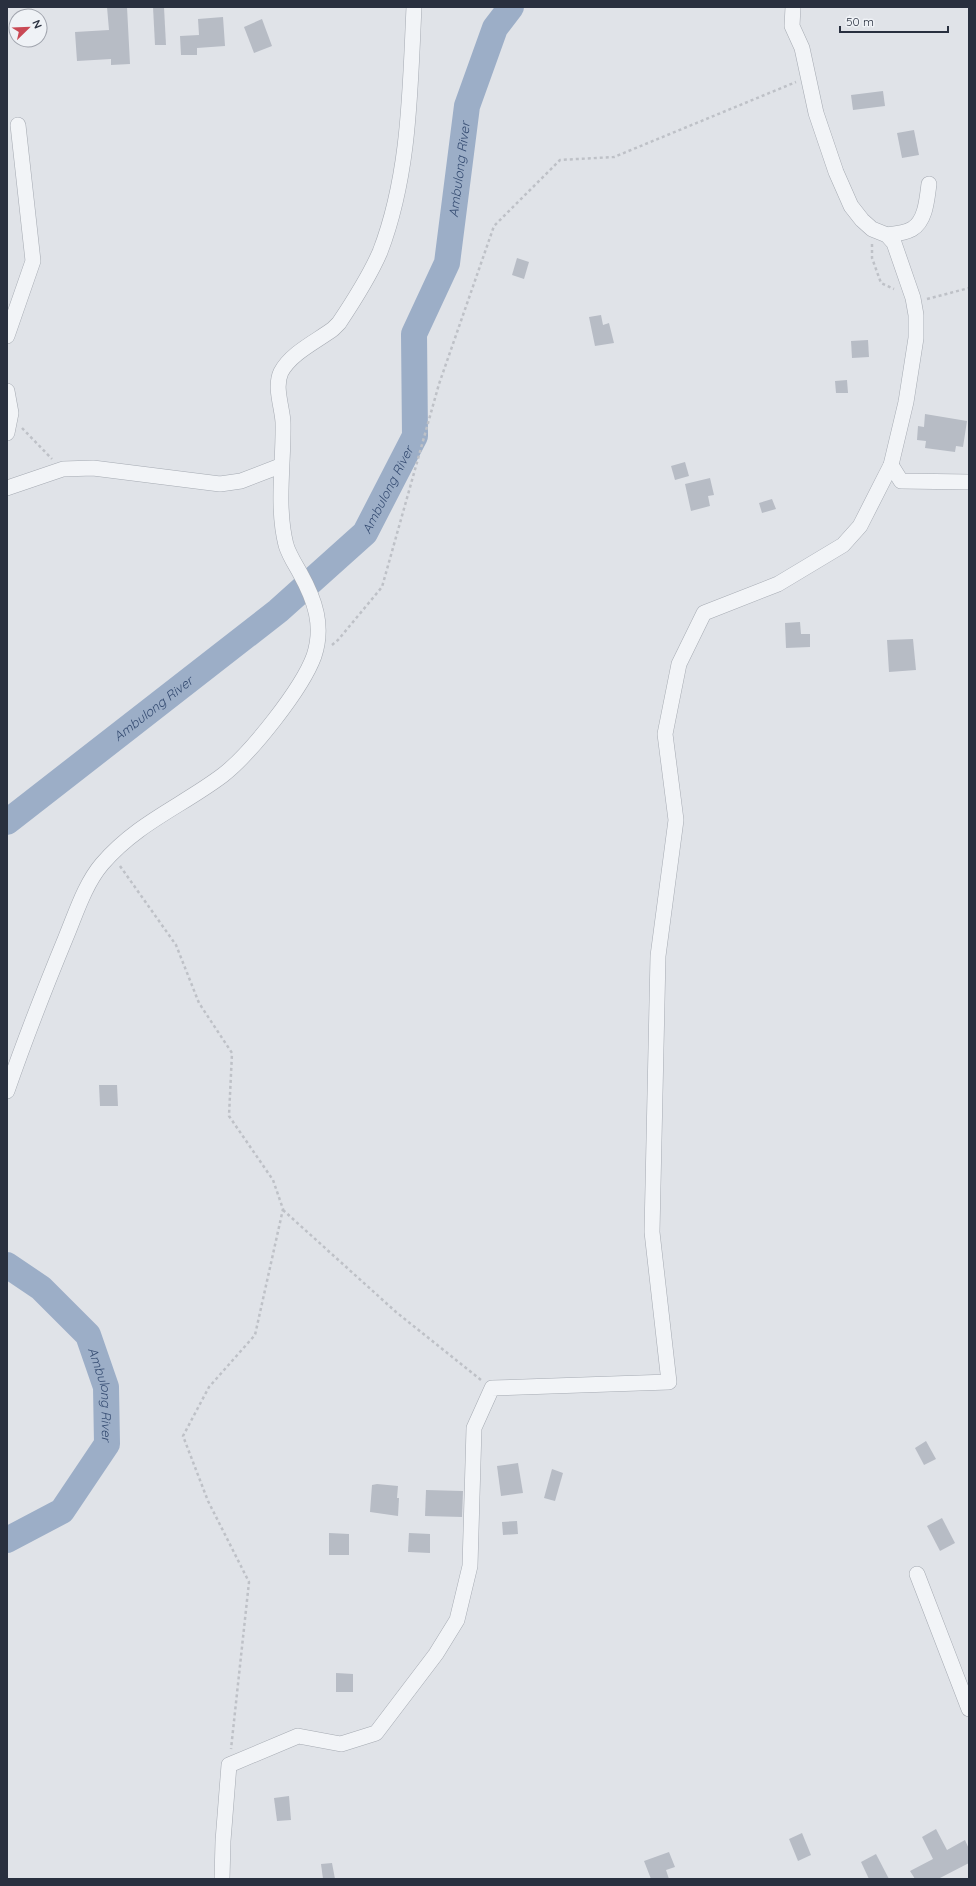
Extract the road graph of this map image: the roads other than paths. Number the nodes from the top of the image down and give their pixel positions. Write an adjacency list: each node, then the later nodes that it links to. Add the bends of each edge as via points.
1 (414, 7): 10 (street, via 412,74 405,145 401,180 391,219 379,253 339,323 295,356 283,370 279,385 283,421)
2 (793, 7): 5 (street, via 792,26 802,48 819,120 836,172 851,206 862,220 872,229)
3 (18, 125): 6 (street, via 33,261)
4 (929, 184): 5 (street, via 926,206 919,222 912,229)
5 (887, 235): 9 (street, via 900,255 916,315 916,338 906,402)
6 (7, 336)
7 (7, 390): 8 (street)
8 (14, 429)
9 (891, 465): 11 (street, via 901,481); 16 (street, via 860,526 843,545 778,584 704,613 679,664 665,734 676,820 658,956 652,1224 669,1382 492,1388 474,1428 470,1566 457,1620 436,1654 376,1733 340,1744 298,1736 229,1765)
10 (280, 466): 12 (street, via 241,481 220,484 93,468 63,469); 13 (street, via 282,521 286,546 310,593 319,622 319,640 313,658 287,702 239,761 217,779 147,824 100,866 77,910)
11 (969, 482)
12 (7, 488)
13 (7, 1091)
14 (917, 1574): 15 (street)
15 (969, 1709)
16 (222, 1879)

